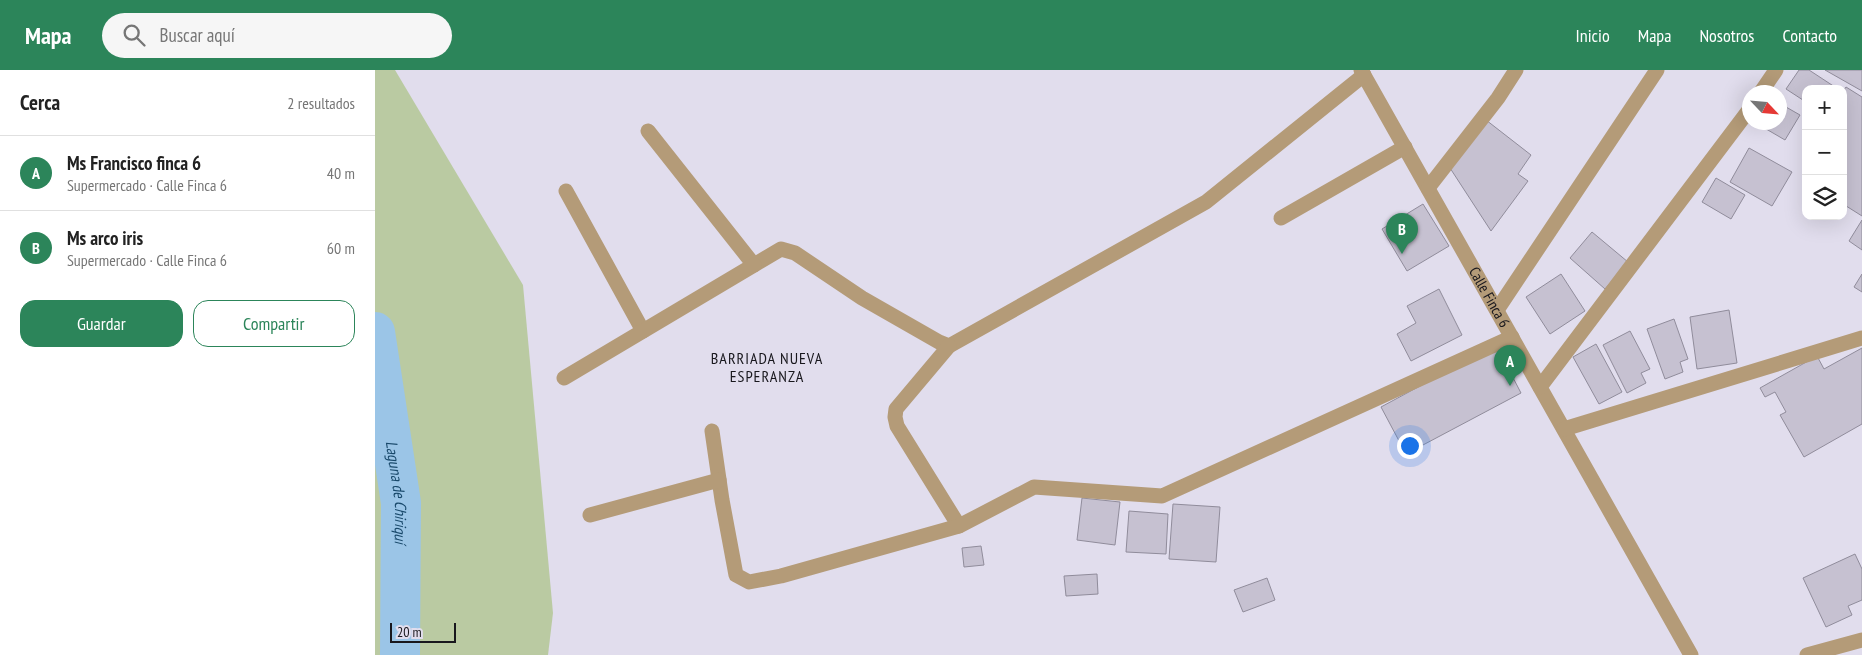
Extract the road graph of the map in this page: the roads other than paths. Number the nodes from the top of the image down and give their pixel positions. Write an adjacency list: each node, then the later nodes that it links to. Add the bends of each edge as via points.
1 (1516, 70): 9 (street)
2 (1657, 70): 13 (street)
3 (1777, 70): 5 (street)
4 (1362, 72): 8 (street, Calle Finca 6); 17 (street, via 1205,202)
5 (1766, 85)
6 (1742, 119): 19 (street)
7 (649, 131): 12 (street)
8 (1405, 147): 9 (street, Calle Finca 6); 11 (street)
9 (1428, 188): 13 (street, Calle Finca 6)
10 (566, 191): 14 (street)
11 (1281, 218)
12 (754, 265): 14 (street); 17 (street, via 781,249 795,253 862,298)
13 (1497, 310): 15 (street, Calle Finca 6)
14 (643, 331): 18 (street)
15 (1512, 337): 19 (street, Calle Finca 6); 24 (street, via 1162,496 1034,487)
16 (1862, 338): 20 (street)
17 (949, 346): 24 (street, via 896,409 895,417 897,426)
18 (564, 378)
19 (1540, 387): 20 (street, Calle Finca 6)
20 (1564, 429): 26 (street, Calle Finca 6)
21 (712, 431): 22 (street)
22 (719, 480): 23 (street); 24 (street, via 736,575 749,582)
23 (590, 515)
24 (959, 526)
25 (1862, 640): 27 (street)
26 (1691, 655)
27 (1807, 655)

